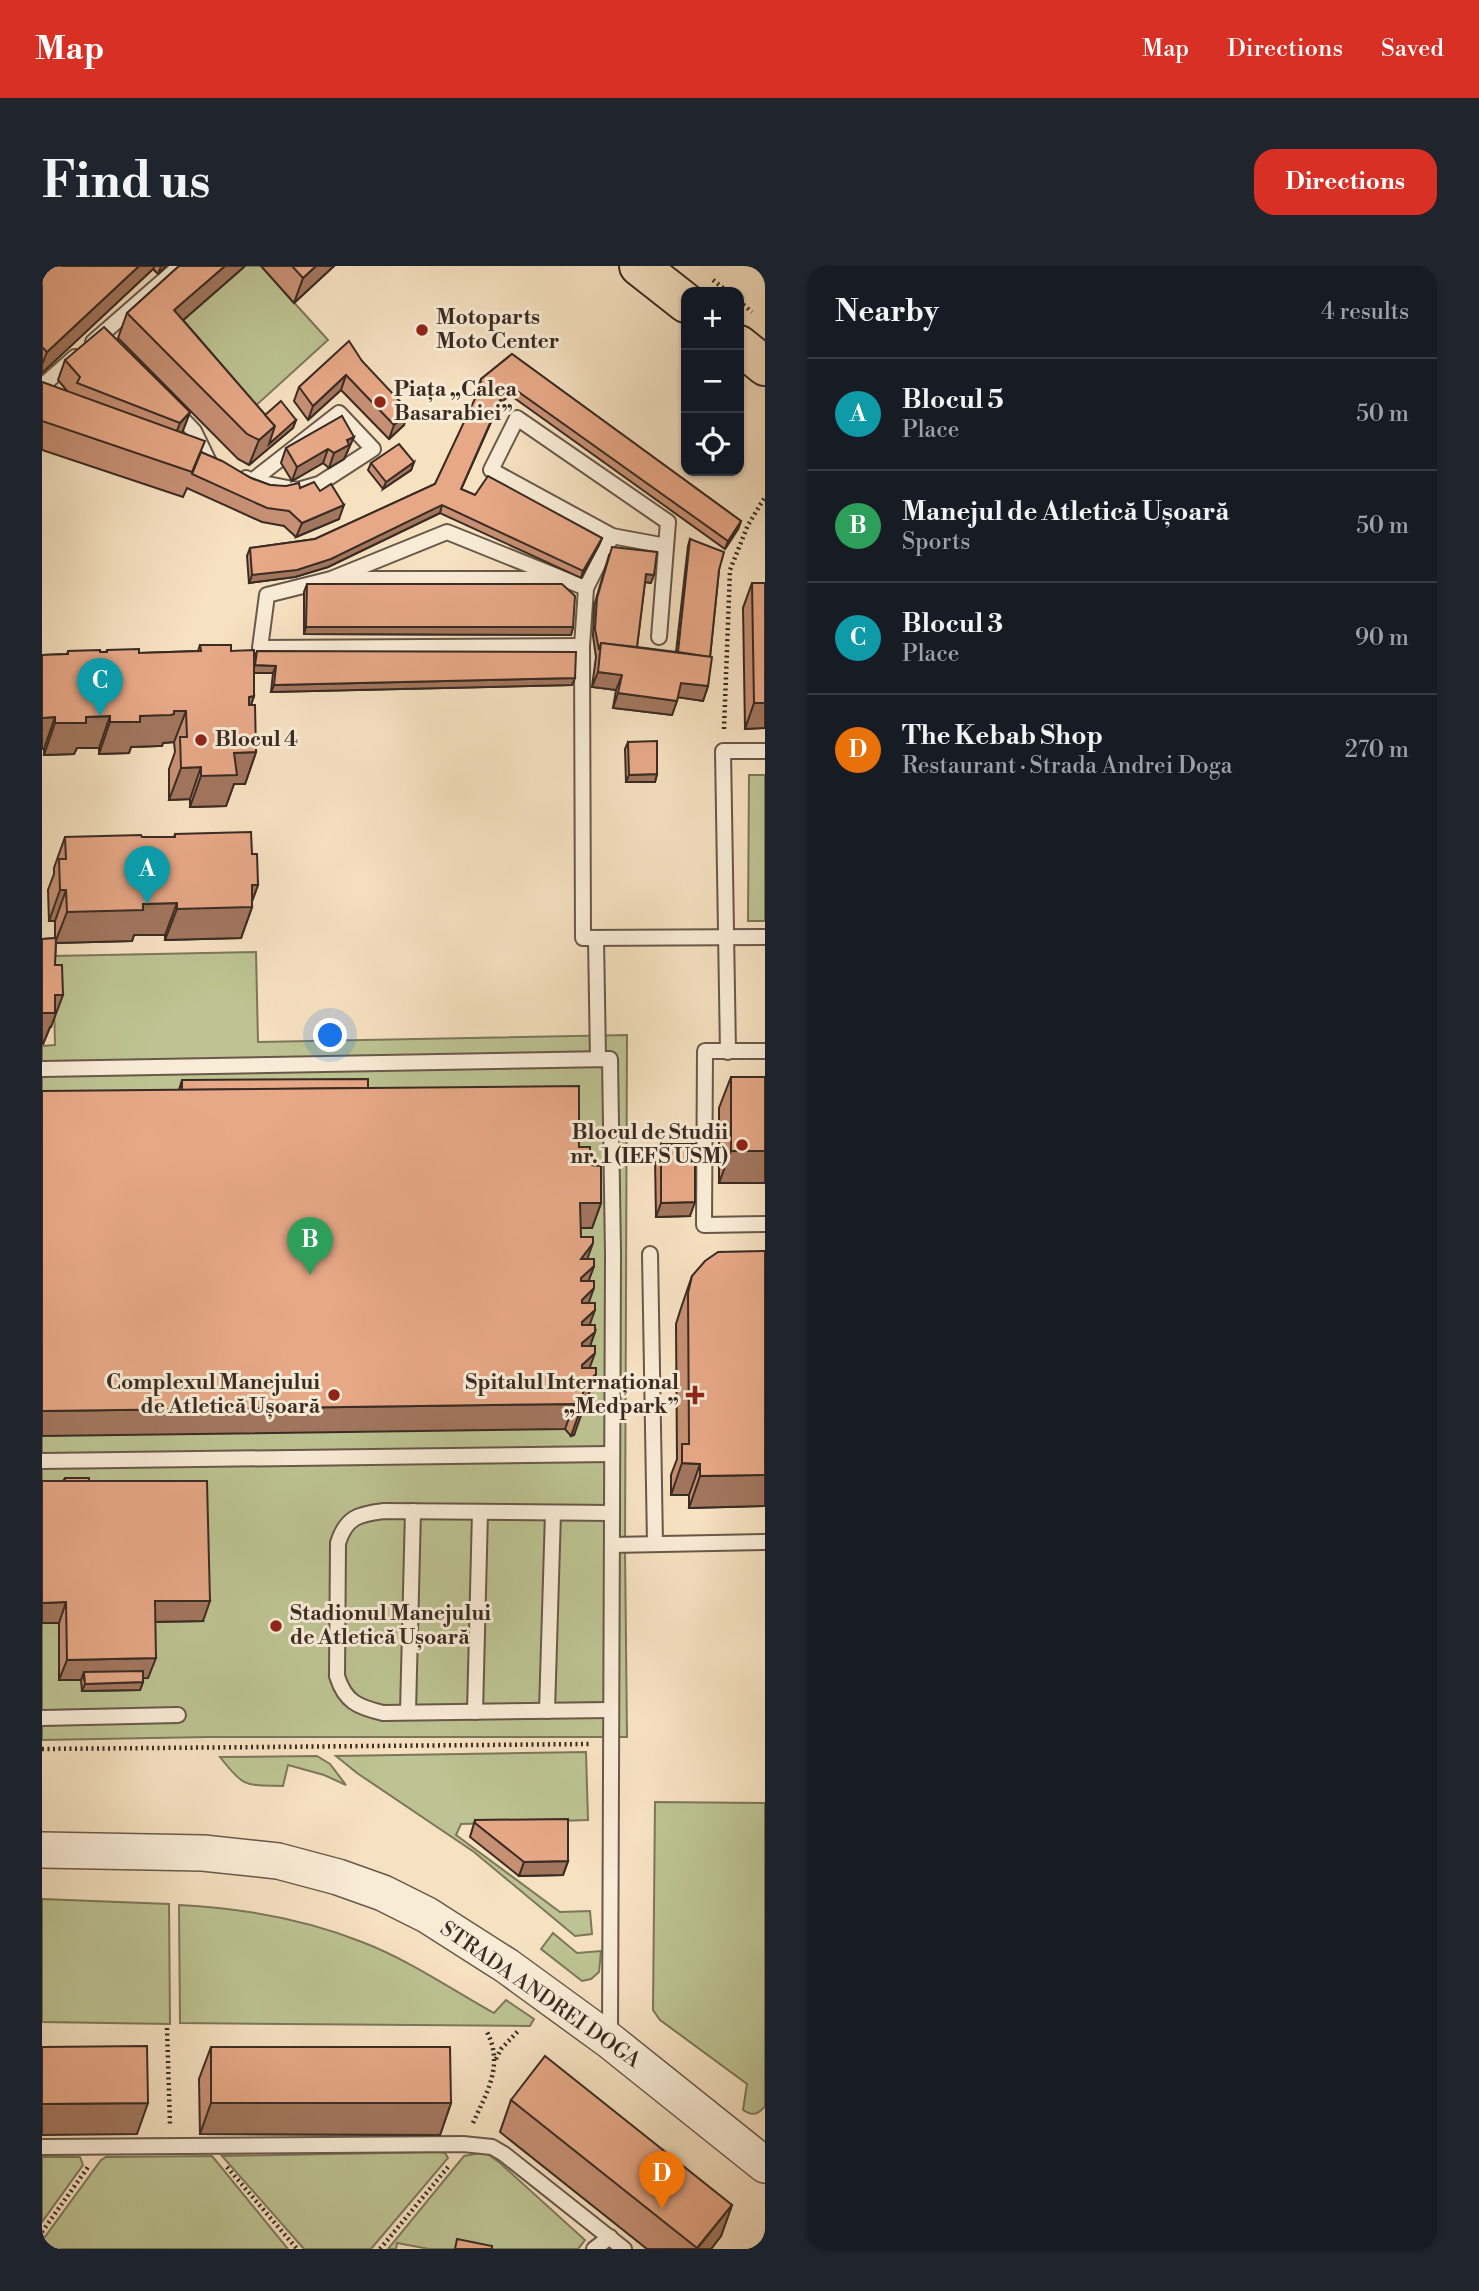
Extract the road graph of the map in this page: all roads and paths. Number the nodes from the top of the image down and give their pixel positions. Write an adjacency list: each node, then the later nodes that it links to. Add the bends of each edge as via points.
1 (180, 266): 6 (lane, via 105,340)
2 (639, 266): 3 (main road)
3 (681, 299)
4 (744, 349): 5 (main road)
5 (765, 366)
6 (42, 386)
7 (166, 402): 9 (lane)
8 (183, 453): 9 (lane)
9 (220, 467): 10 (lane)
10 (252, 481): 10 (lane, via 298,490 318,484 373,449 339,413)
11 (765, 497): 19 (path, via 730,570)
12 (612, 536): 13 (lane); 13 (lane, via 491,470 517,418 668,523); 16 (lane)
13 (666, 546): 17 (lane)
14 (331, 579): 15 (lane); 15 (lane, via 447,531); 18 (lane, via 267,595 260,648)
15 (564, 579): 16 (lane)
16 (586, 588): 18 (lane)
17 (659, 637)
18 (582, 646): 23 (lane, via 583,938)
19 (723, 751): 20 (lane); 21 (lane)
20 (765, 751)
21 (726, 937): 22 (lane); 23 (lane); 25 (lane)
22 (765, 937)
23 (596, 938): 26 (lane)
24 (765, 1051): 25 (lane)
25 (728, 1052): 28 (lane, via 705,1051 704,1225)
26 (598, 1059): 27 (lane); 30 (lane, via 610,1059)
27 (42, 1069)
28 (765, 1224)
29 (650, 1254): 37 (lane)
30 (612, 1454): 31 (lane); 35 (lane)
31 (42, 1461)
32 (412, 1511): 33 (lane); 41 (lane); 41 (lane, via 365,1513 346,1525 338,1543 337,1676 342,1692 367,1709)
33 (480, 1512): 34 (lane); 42 (lane)
34 (552, 1513): 35 (lane); 40 (lane)
35 (612, 1513): 38 (lane)
36 (765, 1542): 37 (lane)
37 (655, 1544): 38 (lane)
38 (612, 1545): 39 (lane)
39 (611, 1710): 40 (lane); 49 (lane)
40 (547, 1711): 42 (lane)
41 (408, 1712): 42 (lane)
42 (475, 1712)
43 (178, 1715): 44 (lane)
44 (42, 1717)
45 (42, 1850): 49 (street, STRADA ANDREI DOGA, via 203,1853 278,1861 338,1877 427,1915)
46 (167, 2028): 54 (path)
47 (519, 2030): 50 (path)
48 (487, 2032): 50 (path)
49 (610, 2041): 56 (street, STRADA ANDREI DOGA)
50 (496, 2060): 51 (path, via 489,2088)
51 (463, 2144): 55 (lane); 58 (lane, via 492,2147 504,2154); 60 (path)
52 (42, 2147): 53 (lane)
53 (92, 2147): 54 (lane); 57 (path, via 90,2164)
54 (171, 2147): 55 (lane)
55 (212, 2147): 59 (path)
56 (765, 2165)
57 (42, 2232)
58 (610, 2237): 61 (lane); 62 (lane)
59 (297, 2249)
60 (380, 2249)
61 (594, 2249)
62 (624, 2249)

